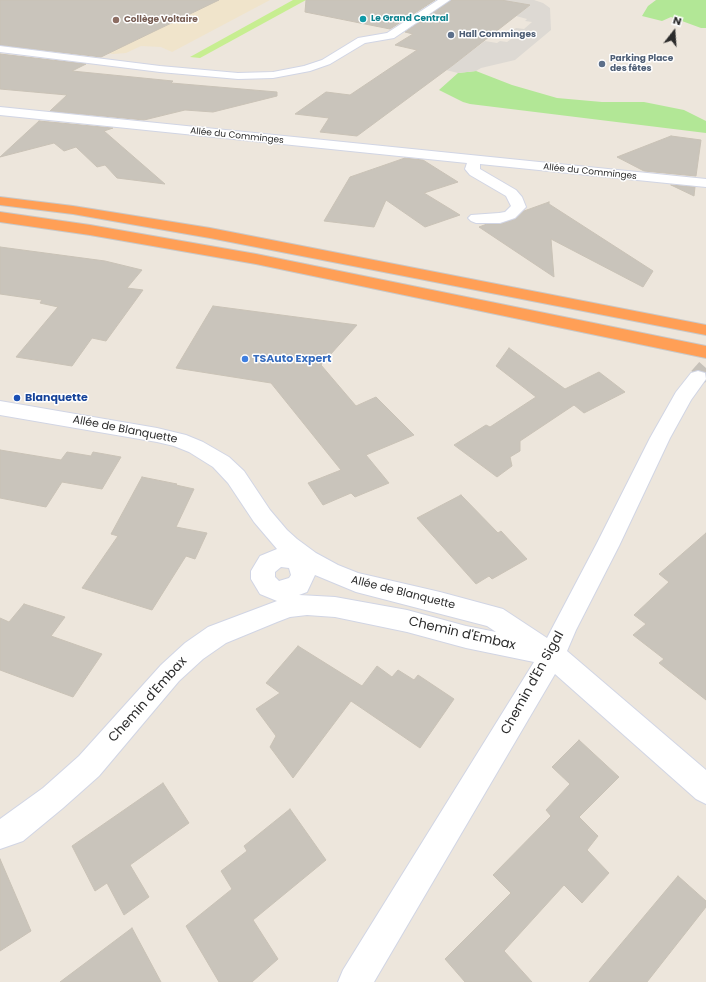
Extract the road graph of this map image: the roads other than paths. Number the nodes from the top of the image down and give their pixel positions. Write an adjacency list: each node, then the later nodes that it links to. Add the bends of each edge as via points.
1 (445, 0): 2 (street, via 390,36 362,40 326,62 306,69 273,75 238,76 160,69)
2 (0, 49)
3 (0, 111): 4 (street, Allée du Comminges)
4 (474, 160): 5 (street, Allée du Comminges); 8 (street, via 472,169 516,197 519,207 510,215 500,218)
5 (706, 183)
6 (0, 201): 9 (highway, via 73,210 210,233)
7 (0, 217): 10 (highway, via 90,230 256,260)
8 (476, 218)
9 (706, 330)
10 (706, 352)
11 (698, 377): 15 (street, Chemin d'En Sigal, via 683,397 660,438)
12 (0, 408): 13 (street, Allée de Blanquette, via 157,435 196,447 221,462 236,477 262,516)
13 (293, 554): 14 (street, via 302,568 303,576); 14 (street, via 268,563 263,571 263,580); 15 (street, Allée de Blanquette, via 356,582 494,617)
14 (291, 593): 15 (street, Chemin d'Embax, via 466,638); 17 (street, Chemin d'Embax, via 290,607 217,636 194,651 170,673 89,766 24,821 12,830)
15 (552, 655): 16 (street, Allée de Blanquette); 18 (street, Chemin d'En Sigal)
16 (706, 788)
17 (0, 834)
18 (355, 982)

